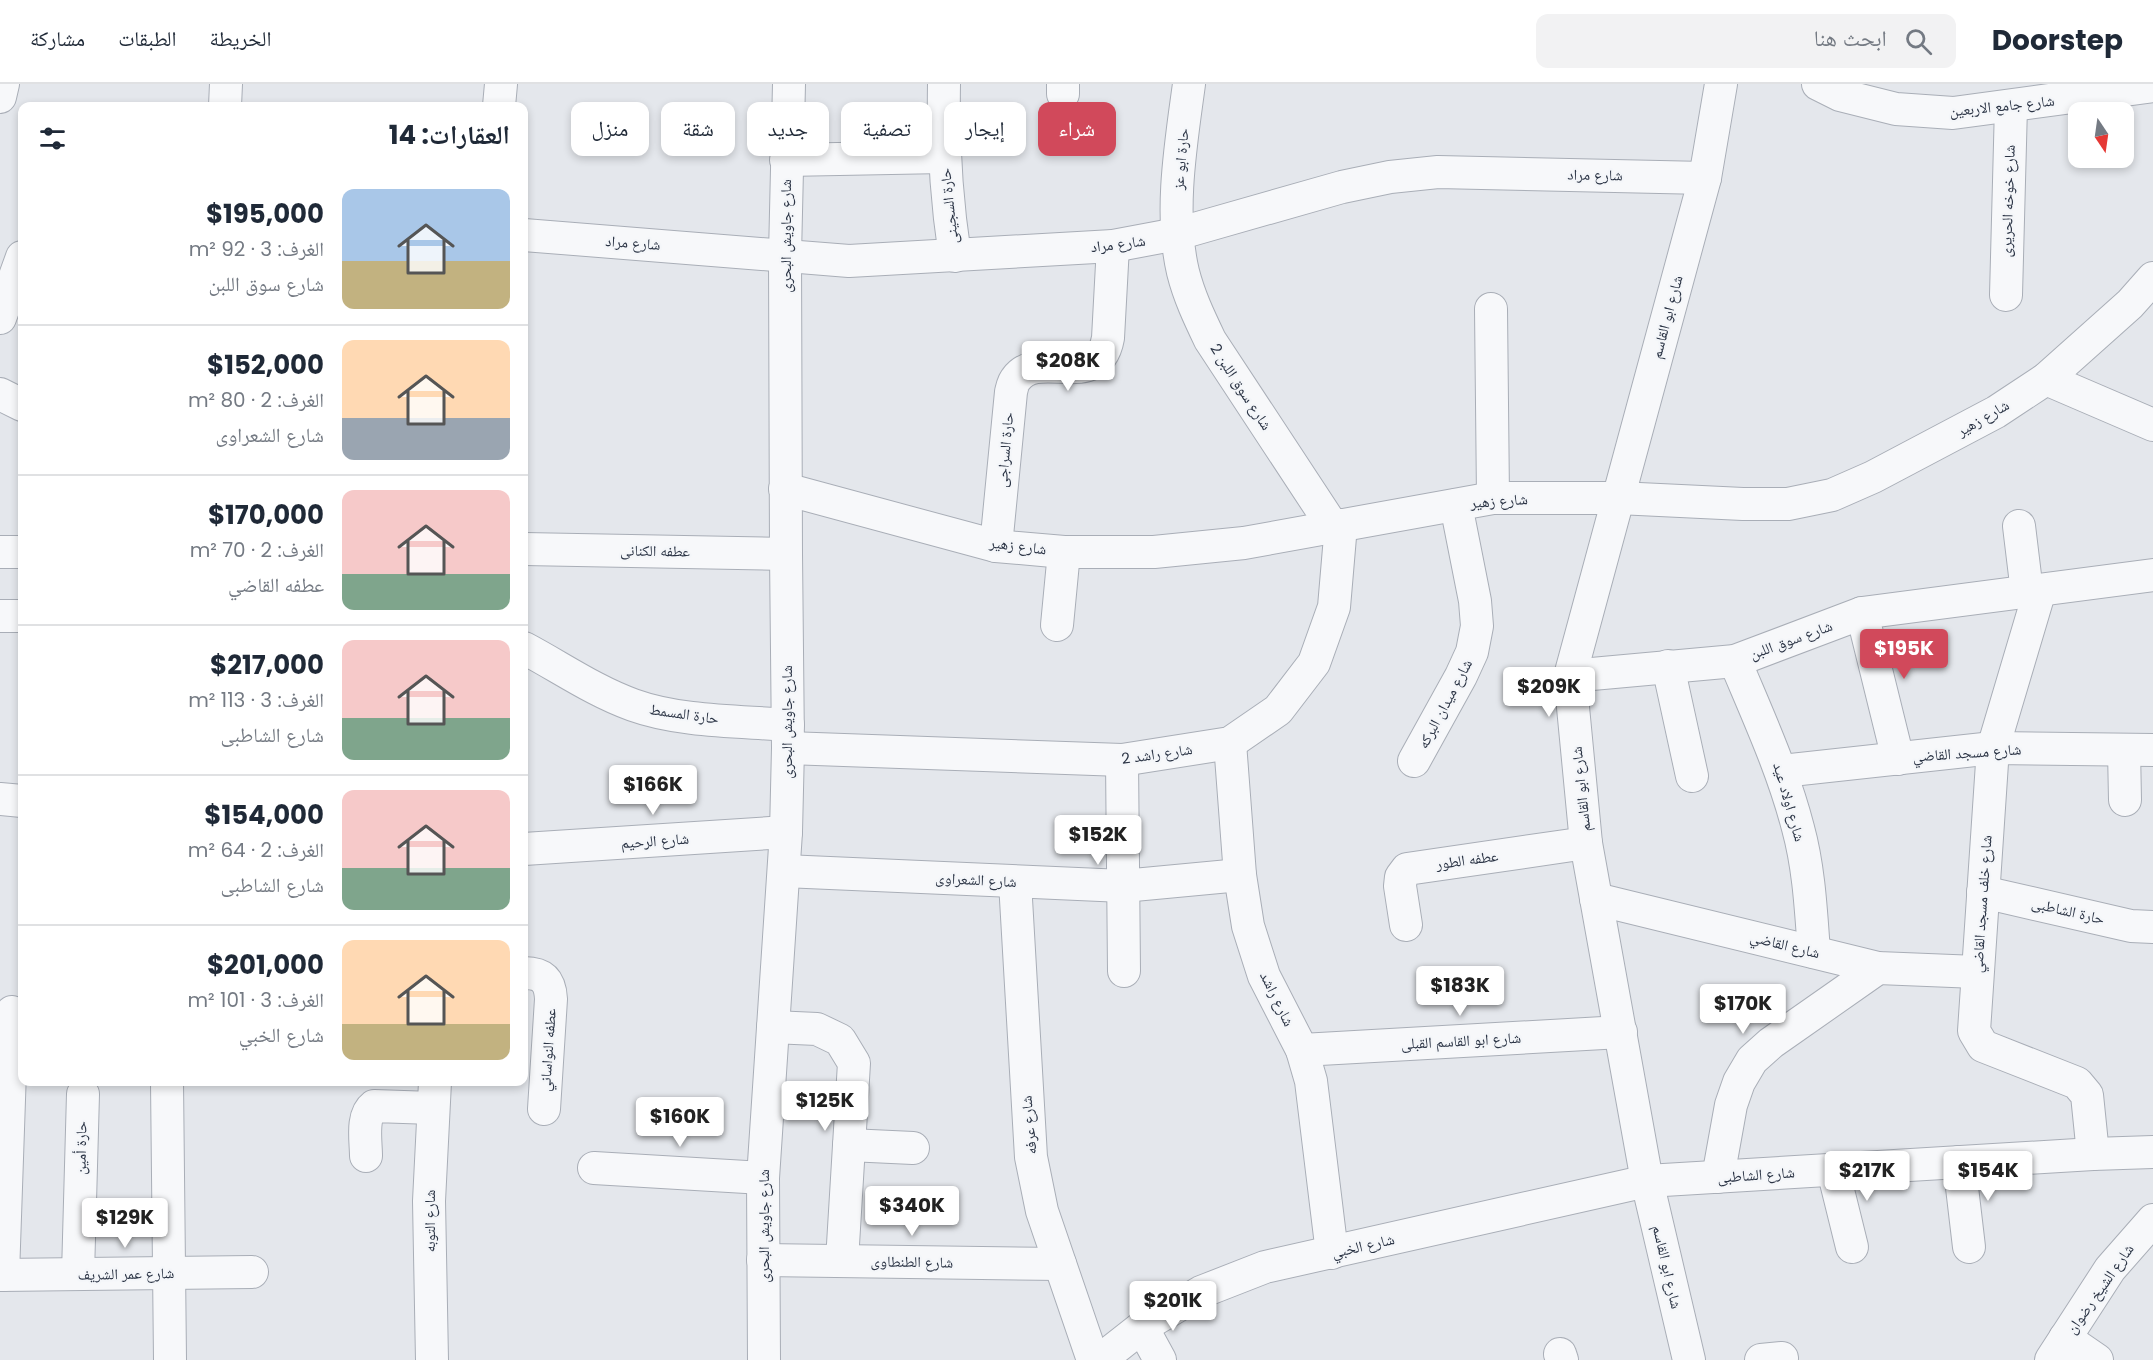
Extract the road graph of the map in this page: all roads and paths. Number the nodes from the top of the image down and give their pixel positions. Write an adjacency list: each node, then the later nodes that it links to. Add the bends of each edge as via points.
1 (3, 84): 10 (street)
2 (226, 84): 11 (street)
3 (501, 84): 12 (street)
4 (789, 84): 15 (street, شارع جاويش البحرى)
5 (944, 84): 14 (street, حارة السجينى)
6 (1189, 84): 17 (street, حارة ابو عز)
7 (1721, 84): 16 (street, شارع ابو القاسم)
8 (1818, 84): 13 (street, شارع جامع الاربعين, via 1840,95 1896,109 1953,113)
9 (2153, 86): 13 (street, شارع جامع الاربعين)
10 (0, 97)
11 (225, 102)
12 (499, 102)
13 (2011, 106): 26 (street, شارع خوخه الحريرى)
14 (944, 157): 15 (street); 21 (street, حارة السجينى)
15 (786, 160): 20 (street, شارع جاويش البحرى)
16 (1705, 178): 17 (street, شارع مراد, via 1438,172 1390,177); 35 (street, شارع ابو القاسم)
17 (1177, 234): 19 (street, شارع مراد); 37 (street, شارع سوق اللبن 2, via 1182,271 1193,307 1210,340)
18 (528, 235): 20 (street, شارع مراد)
19 (1113, 246): 21 (street, شارع مراد); 39 (street, حارة السراجى, via 1106,352 1097,362 1084,367 1038,368 1025,371 1015,380)
20 (785, 255): 21 (street, شارع مراد, via 849,261); 33 (street, شارع جاويش البحرى)
21 (955, 256)
22 (18, 258): 23 (street)
23 (0, 261)
24 (18, 268): 28 (street)
25 (2153, 278): 29 (street, شارع زهير, via 2130,304)
26 (2006, 295)
27 (1491, 309): 34 (street)
28 (0, 318)
29 (2046, 379): 32 (street); 35 (street, شارع زهير, via 1970,427 1832,495 1788,504)
30 (0, 394): 31 (street)
31 (18, 403)
32 (2153, 425)
33 (785, 489): 39 (street, شارع زهير); 44 (street, شارع جاويش البحرى)
34 (1494, 498): 35 (street, شارع زهير); 36 (street, شارع زهير)
35 (1617, 498): 54 (street, شارع ابو القاسم)
36 (1456, 505): 37 (street, شارع زهير); 61 (street, شارع ميدان البركه, via 1477,626 1472,652 1461,676)
37 (1337, 526): 43 (street, شارع زهير, via 1244,543 1154,552); 56 (street, شارع راشد 2, via 1334,607 1314,663 1278,710)
38 (2019, 526): 46 (street)
39 (996, 546): 43 (street, شارع زهير)
40 (528, 549): 44 (street, عطفه الكنانى)
41 (0, 552): 42 (street)
42 (18, 552)
43 (1064, 552): 50 (street)
44 (786, 554): 55 (street, شارع جاويش البحرى)
45 (2153, 575): 46 (street, شارع سوق اللبن)
46 (2033, 591): 47 (street, شارع سوق اللبن); 57 (street, شارع خلف مسجد القاضي)
47 (1862, 613): 52 (street, شارع سوق اللبن); 59 (street)
48 (0, 616): 49 (street)
49 (18, 616)
50 (1057, 625)
51 (528, 650): 55 (street, حارة المسمط, via 597,690 635,706)
52 (1735, 661): 53 (street, شارع سوق اللبن); 62 (street, شارع اولاد عيد)
53 (1668, 666): 54 (street, شارع سوق اللبن); 63 (street)
54 (1570, 676): 68 (street, شارع ابو القاسم)
55 (788, 737): 60 (street, شارع راشد 2); 67 (street, شارع جاويش البحرى)
56 (1230, 743): 60 (street, شارع راشد 2); 71 (street, شارع راشد)
57 (1994, 748): 58 (street, شارع مسجد القاضي); 59 (street, شارع مسجد القاضي); 74 (street, شارع خلف مسجد القاضي)
58 (2139, 750): 65 (street)
59 (1898, 759): 62 (street, شارع مسجد القاضي)
60 (1122, 760): 73 (street)
61 (1414, 761)
62 (1782, 771): 78 (street, شارع اولاد عيد, via 1799,830 1810,890)
63 (1692, 776)
64 (0, 799): 66 (street)
65 (2124, 800)
66 (18, 801)
67 (786, 832): 69 (street, شارع الرحيم); 70 (street, شارع جاويش البحرى)
68 (1586, 843): 75 (street, شارع ابو القاسم); 76 (street, عطفه الطور, via 1407,869 1400,886)
69 (528, 849)
70 (784, 871): 72 (street, شارع الشعراوى); 84 (street, شارع جاويش البحرى)
71 (1240, 875): 73 (street, شارع الشعراوى); 86 (street, شارع راشد, via 1248,926 1264,975)
72 (1015, 882): 73 (street, شارع الشعراوى); 108 (street, شارع عرفه, via 1032,1157 1042,1212)
73 (1123, 886): 80 (street)
74 (1983, 892): 77 (street, حارة الشاطبى, via 2131,926); 81 (street, شارع خلف مسجد القاضي)
75 (1596, 899): 78 (street, شارع القاضي); 85 (street, شارع ابو القاسم)
76 (1406, 925)
77 (2153, 927)
78 (1814, 952): 79 (street, شارع القاضي)
79 (1878, 968): 81 (street, شارع القاضي); 99 (street, via 1752,1060 1731,1105)
80 (1124, 971)
81 (1977, 972): 94 (street, شارع خلف مسجد القاضي, via 1974,1032 1983,1047 2078,1083 2087,1095)
82 (528, 973): 90 (street, عطفه النواساني, via 543,978 550,987)
83 (12, 1012): 112 (street)
84 (773, 1027): 91 (street, via 817,1029 840,1040 854,1063); 100 (street, شارع جاويش البحرى)
85 (1621, 1032): 86 (street, شارع ابو القاسم القبلى); 101 (street, شارع ابو القاسم)
86 (1302, 1050): 105 (street, شارع راشد, via 1311,1081)
87 (167, 1086): 110 (street)
88 (83, 1094): 111 (street, حارة أمين)
89 (434, 1094): 95 (street, via 369,1110); 116 (street, شارع التوبه, via 429,1201)
90 (544, 1109)
91 (849, 1145): 92 (street); 107 (street)
92 (913, 1148)
93 (2153, 1152): 94 (street, شارع الشاطبى)
94 (2093, 1154): 96 (street, شارع الشاطبى)
95 (366, 1156)
96 (1959, 1162): 98 (street, شارع الشاطبى); 104 (street)
97 (594, 1168): 100 (street)
98 (1833, 1170): 99 (street, شارع الشاطبى); 103 (street)
99 (1718, 1177): 101 (street, شارع الشاطبى)
100 (763, 1178): 106 (street, شارع جاويش البحرى)
101 (1647, 1181): 105 (street, شارع الخبي); 121 (street, شارع ابو القاسم)
102 (2153, 1220): 114 (street, شارع الشيخ رضوان, via 2110,1269)
103 (1852, 1247)
104 (1969, 1247)
105 (1332, 1253): 113 (street, شارع الخبي, via 1265,1267 1201,1292)
106 (763, 1260): 107 (street, شارع الطنطاوى); 117 (street, شارع جاويش البحرى)
107 (842, 1261): 108 (street, شارع الطنطاوى)
108 (1060, 1264): 118 (street, شارع عرفه)
109 (252, 1272): 110 (street, شارع عمر الشريف)
110 (169, 1273): 111 (street, شارع عمر الشريف); 115 (street)
111 (78, 1274): 112 (street, شارع عمر الشريف)
112 (2, 1275)
113 (1142, 1327): 119 (street, شارع الخبي); 120 (street)
114 (2058, 1349): 122 (street)
115 (170, 1360)
116 (432, 1360)
117 (764, 1360)
118 (1093, 1360)
119 (1100, 1360)
120 (1160, 1360)
121 (1689, 1360)
122 (2097, 1360)

